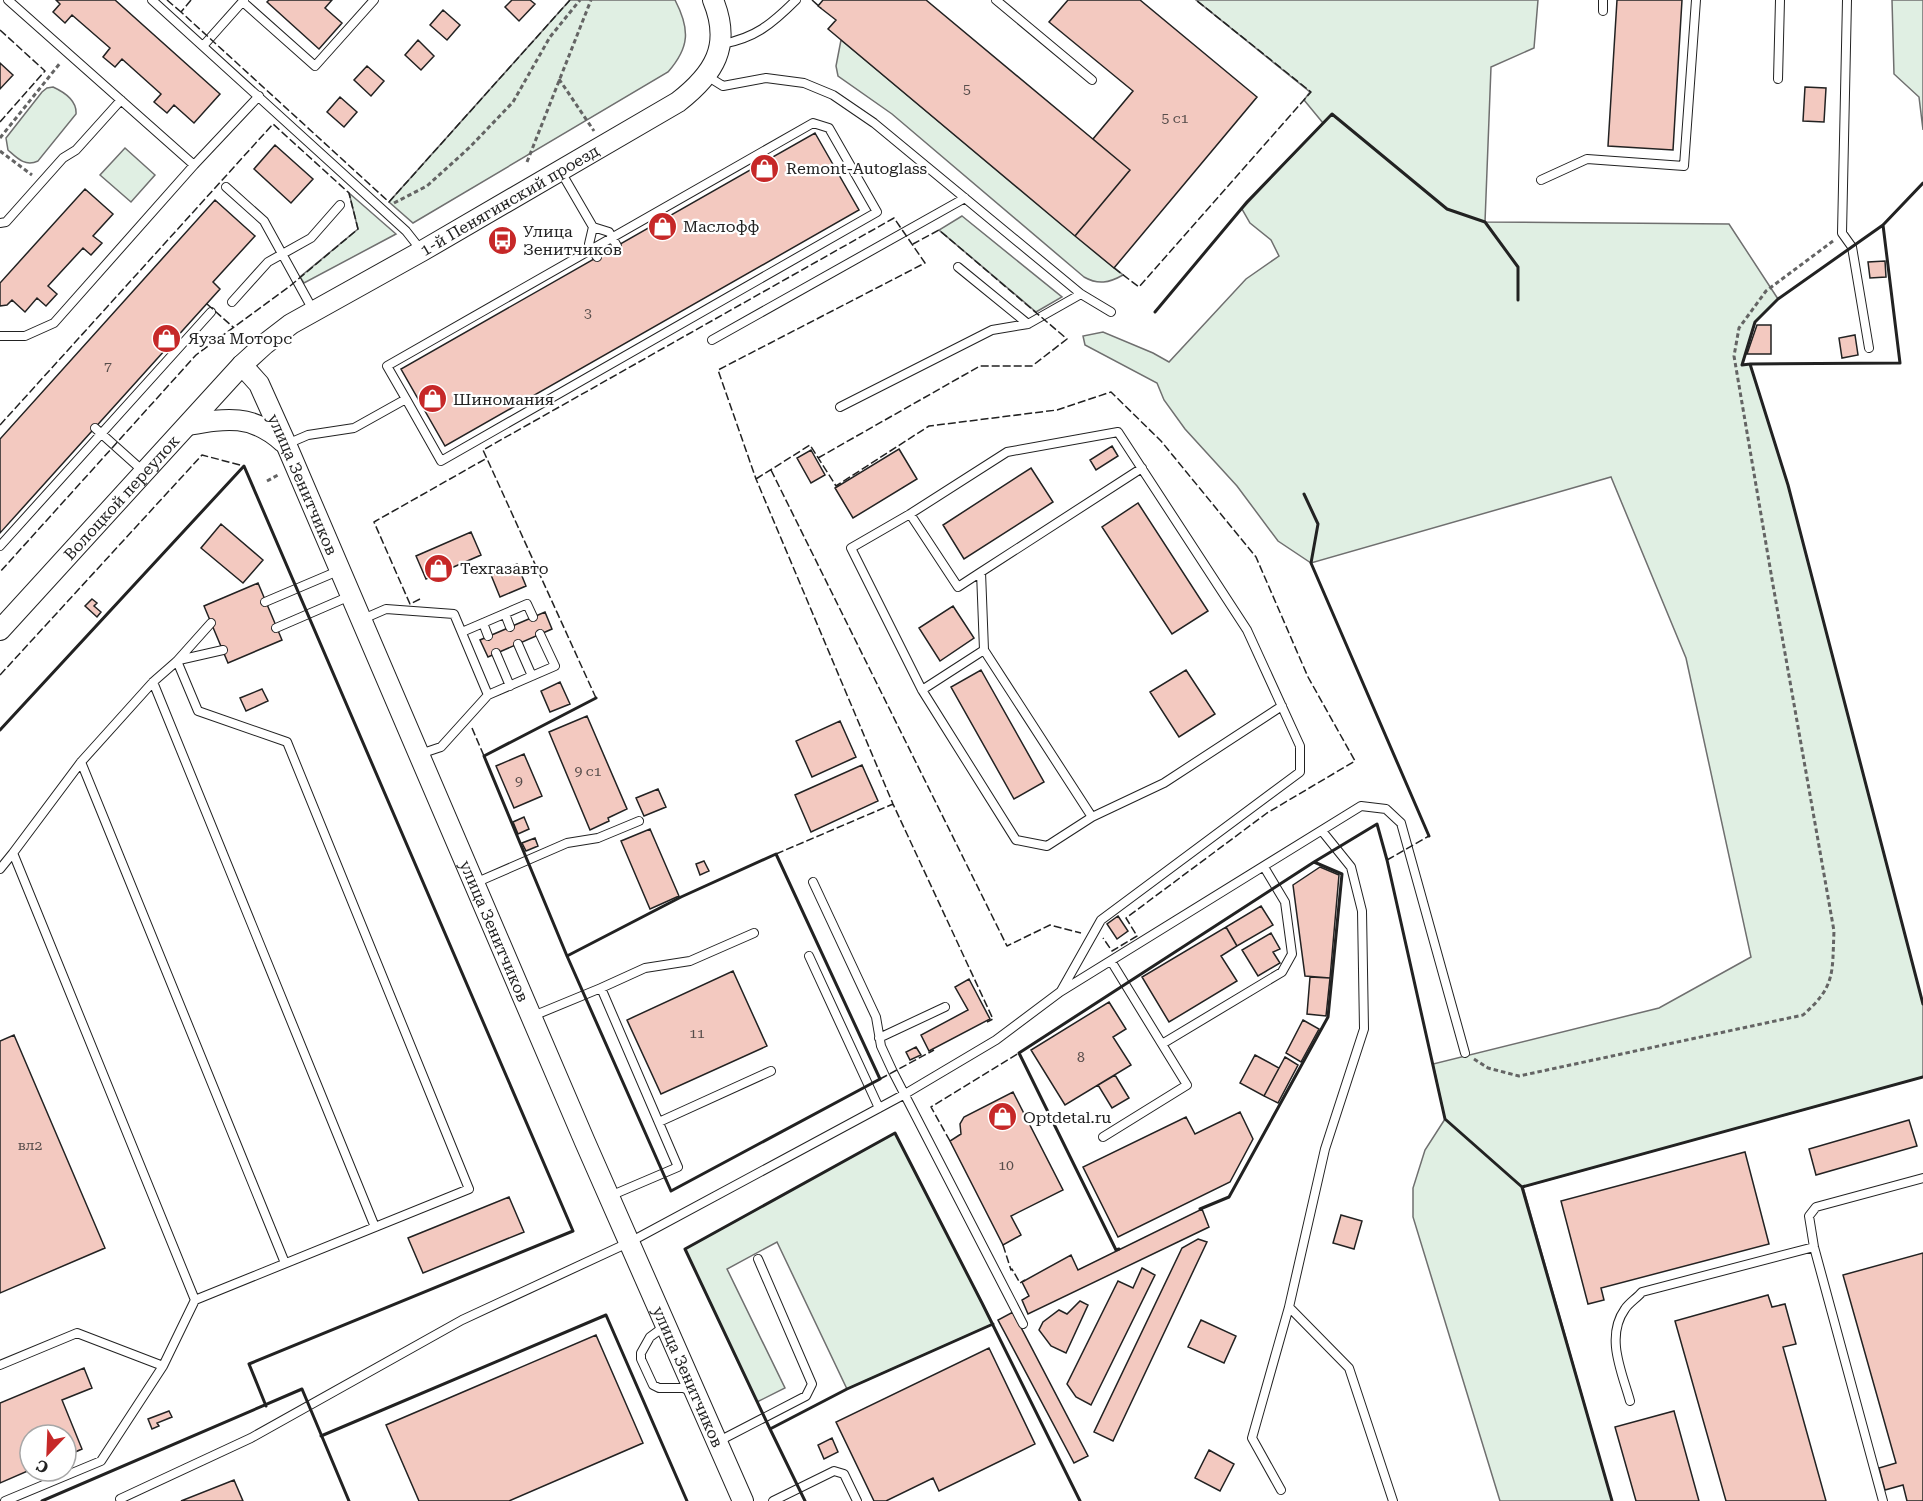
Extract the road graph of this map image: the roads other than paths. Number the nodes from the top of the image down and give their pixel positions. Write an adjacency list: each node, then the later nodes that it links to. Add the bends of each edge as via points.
1 (8, 0): 19 (lane)
2 (152, 0): 14 (lane)
3 (374, 0): 11 (lane, via 315,66)
4 (713, 0): 13 (street, 1-й Пенягинский проезд, via 720,25)
5 (796, 0): 13 (lane, via 756,34)
6 (996, 0): 16 (lane)
7 (1603, 0): 12 (lane)
8 (1696, 0): 22 (lane, via 1684,166 1587,159)
9 (1780, 0): 17 (lane)
10 (1847, 0): 43 (lane, via 1842,233 1851,247)
11 (244, 1): 14 (lane)
12 (1603, 11)
13 (720, 45): 15 (street, 1-й Пенягинский проезд)
14 (203, 46): 18 (lane)
15 (707, 76): 21 (street, 1-й Пенягинский проезд, via 678,102); 24 (lane, via 723,86 766,78 804,83 833,94)
16 (1092, 80)
17 (1778, 80)
18 (259, 96): 20 (lane); 31 (lane, via 406,231)
19 (121, 100): 20 (lane); 26 (lane, via 6,222)
20 (194, 165): 41 (lane, via 54,323 25,336)
21 (560, 171): 27 (lane); 31 (street, 1-й Пенягинский проезд)
22 (1541, 180)
23 (226, 187): 32 (lane, via 264,221)
24 (964, 198): 35 (lane); 42 (lane)
25 (340, 205): 32 (lane, via 310,238)
26 (0, 223)
27 (594, 227): 28 (lane, via 609,232); 30 (lane, via 589,244)
28 (612, 238): 29 (lane); 30 (lane); 45 (lane, via 813,123 828,128 877,212 441,461)
29 (617, 246)
30 (592, 249): 33 (lane); 45 (lane, via 387,366)
31 (422, 251): 37 (street, 1-й Пенягинский проезд)
32 (282, 254): 36 (lane, via 268,262); 37 (lane)
33 (597, 257)
34 (958, 267): 40 (lane)
35 (1081, 294): 39 (lane); 40 (lane)
36 (232, 302)
37 (314, 311): 44 (street, 1-й Пенягинский проезд, via 282,331)
38 (211, 312): 48 (lane)
39 (1111, 312)
40 (1028, 324): 46 (lane, via 992,330)
41 (0, 336)
42 (712, 340)
43 (1869, 348)
44 (242, 365): 47 (street, Волоцкой переулок); 49 (street, улица Зенитчиков, via 259,384)
45 (406, 399): 49 (lane, via 354,428 308,435)
46 (840, 406)
47 (188, 425): 49 (street, via 240,420 259,424); 51 (street, Волоцкой переулок)
48 (98, 431): 51 (lane); 53 (lane)
49 (286, 444): 54 (street, улица Зенитчиков)
50 (1142, 468): 52 (lane, via 1118,432 1007,452); 55 (lane); 79 (lane, via 1247,630)
51 (144, 472): 65 (street, Волоцкой переулок)
52 (910, 514): 55 (lane, via 958,587); 77 (lane, via 851,548)
53 (0, 546)
54 (340, 570): 56 (street, улица Зенитчиков); 57 (lane)
55 (981, 572): 71 (lane)
56 (352, 596): 60 (street, улица Зенитчиков); 64 (lane)
57 (265, 602)
58 (505, 614): 59 (lane, via 527,604); 62 (lane); 63 (lane)
59 (533, 616)
60 (362, 619): 66 (lane, via 386,609 454,614); 80 (street, улица Зенитчиков)
61 (212, 623): 73 (lane)
62 (483, 623): 66 (lane); 68 (lane)
63 (510, 627)
64 (276, 628)
65 (0, 630)
66 (462, 632): 78 (lane)
67 (540, 634): 74 (lane, via 555,666)
68 (488, 636)
69 (518, 644): 74 (lane)
70 (223, 650): 73 (lane)
71 (984, 650): 77 (lane); 82 (lane)
72 (496, 653): 76 (lane)
73 (177, 660): 75 (lane); 107 (lane, via 198,711 287,742 469,1189)
74 (532, 676): 76 (lane)
75 (153, 682): 81 (lane); 107 (lane)
76 (510, 686): 78 (lane)
77 (922, 690): 82 (lane, via 1016,840 1047,846)
78 (488, 695): 80 (lane, via 441,747)
79 (1282, 706): 82 (lane, via 1164,783); 94 (lane, via 1300,746 1300,772 1101,920)
80 (419, 754): 89 (street, улица Зенитчиков)
81 (81, 762): 85 (lane); 111 (lane)
82 (1092, 817)
83 (639, 821): 89 (lane, via 598,838 567,843)
84 (1322, 831): 86 (lane); 99 (lane, via 1360,806 1386,809 1401,822); 113 (lane, via 1351,867 1362,911 1364,1029 1325,1149)
85 (13, 853): 87 (lane); 112 (lane)
86 (1264, 867): 92 (lane); 98 (lane, via 1285,902 1292,954 1282,972)
87 (0, 869)
88 (813, 882): 97 (lane, via 876,1017)
89 (474, 883): 96 (street, улица Зенитчиков)
90 (754, 933): 93 (lane, via 690,960 645,968)
91 (809, 956): 102 (lane)
92 (1111, 961): 94 (lane); 98 (lane)
93 (601, 988): 96 (lane); 103 (lane)
94 (1060, 992): 101 (lane, via 996,1040)
95 (945, 1007): 97 (lane)
96 (532, 1017): 106 (street, улица Зенитчиков)
97 (879, 1038): 101 (lane)
98 (1162, 1044): 104 (lane, via 1187,1085)
99 (1465, 1053)
100 (771, 1071): 103 (lane)
101 (905, 1094): 102 (lane); 114 (lane)
102 (879, 1108): 108 (lane)
103 (659, 1122): 106 (lane, via 678,1167)
104 (1103, 1137)
105 (1923, 1178): 109 (lane, via 1816,1207 1809,1216)
106 (609, 1197): 108 (street, улица Зенитчиков)
107 (375, 1227): 111 (lane)
108 (630, 1242): 115 (street, улица Зенитчиков); 122 (lane, via 462,1320 251,1438)
109 (1814, 1247): 119 (lane, via 1642,1292 1624,1310 1616,1330 1615,1350); 128 (lane)
110 (758, 1259): 120 (lane, via 812,1384 806,1396)
111 (285, 1263): 112 (lane)
112 (195, 1300): 117 (lane)
113 (1289, 1307): 121 (lane, via 1252,1438); 127 (lane, via 1349,1368)
114 (1023, 1324)
115 (666, 1325): 118 (street, улица Зенитчиков); 118 (lane, via 655,1332 641,1353 650,1381 659,1388 683,1388)
116 (0, 1365): 117 (lane, via 77,1333)
117 (164, 1366): 123 (lane, via 101,1461)
118 (697, 1394): 120 (street, улица Зенитчиков)
119 (1630, 1401)
120 (717, 1442): 124 (street, улица Зенитчиков)
121 (1281, 1490)
122 (118, 1500)
123 (5, 1501)
124 (743, 1501)
125 (773, 1501): 126 (lane, via 834,1471 844,1474)
126 (857, 1501)
127 (1393, 1501)
128 (1883, 1501)

